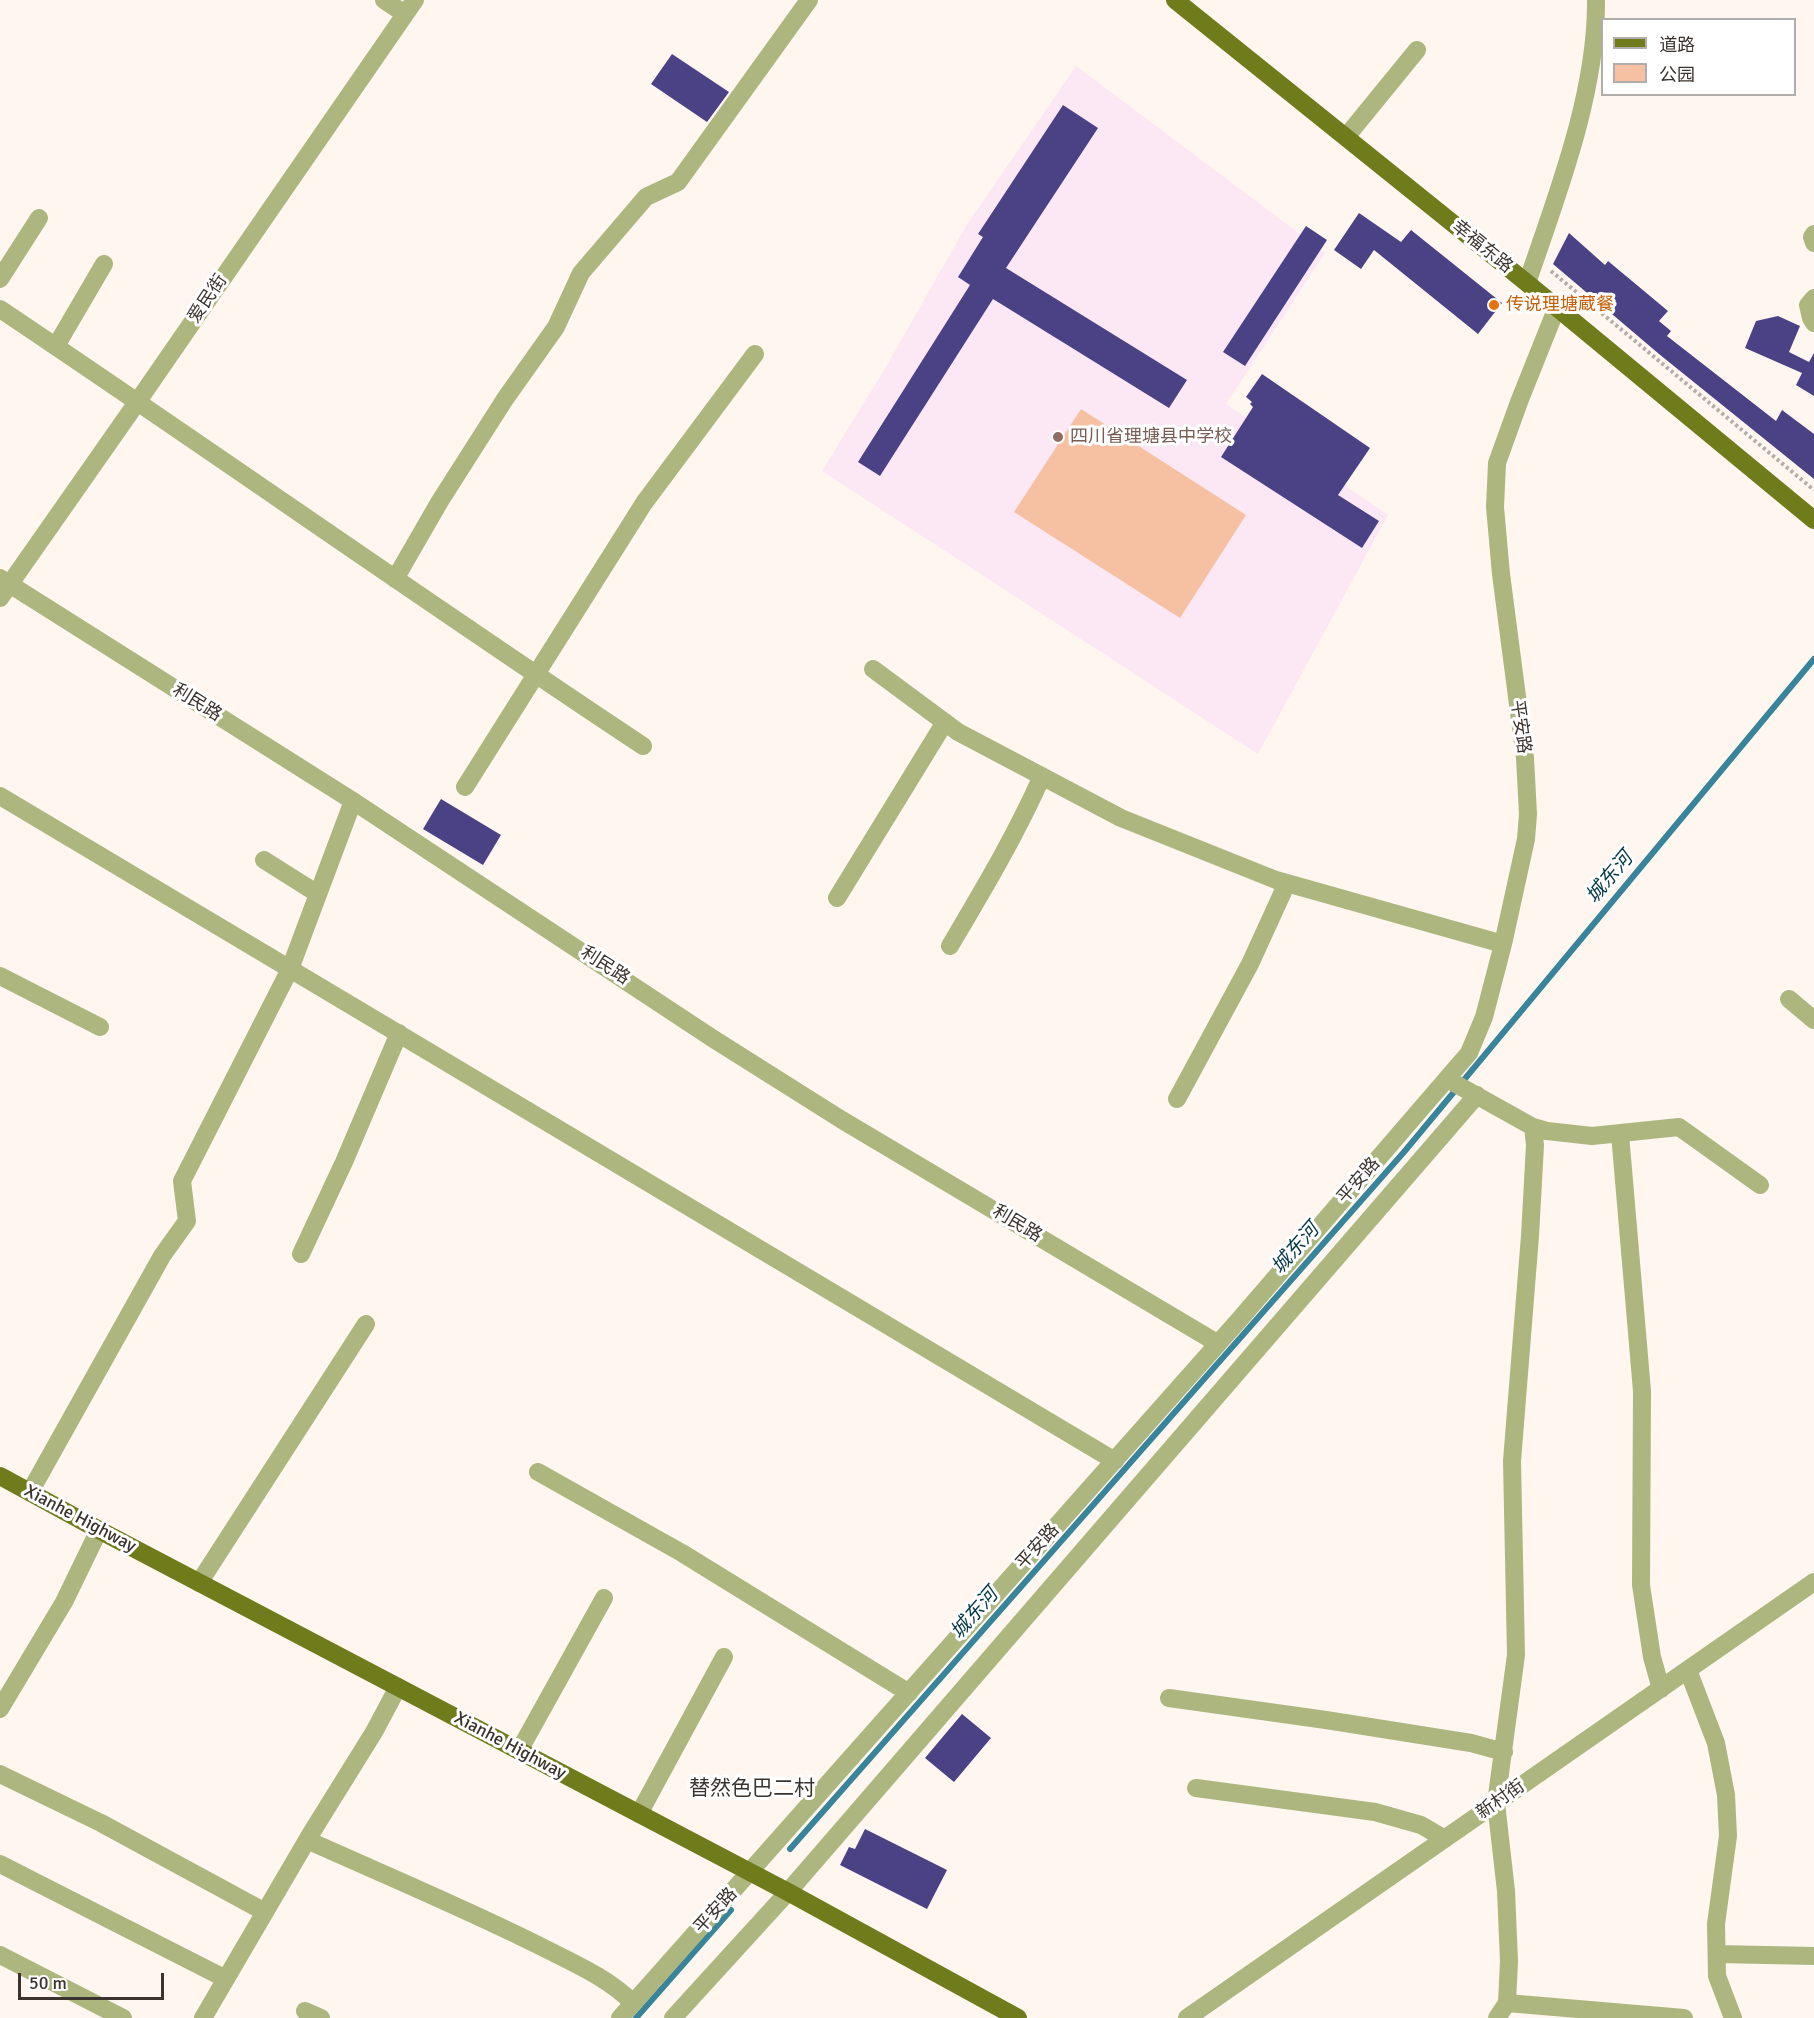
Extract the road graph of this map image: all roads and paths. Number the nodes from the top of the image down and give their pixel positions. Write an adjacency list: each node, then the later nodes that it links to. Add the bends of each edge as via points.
1 (384, 0): 5 (street)
2 (809, 0): 24 (street, via 678,182 646,196 581,273 556,327 440,501)
3 (1175, 0): 7 (main road, 幸福东路)
4 (1596, 0): 14 (street, via 1595,43 1567,166)
5 (410, 7): 21 (street, 爱民街)
6 (1417, 50): 7 (street)
7 (1346, 137): 14 (main road, 幸福东路)
8 (39, 218): 13 (street)
9 (1814, 234): 10 (street)
10 (1814, 243)
11 (104, 264): 19 (street)
12 (1551, 271): 22 (path)
13 (0, 279)
14 (1527, 283): 16 (main road, 幸福东路)
15 (1814, 298): 18 (street, via 1808,305)
16 (1557, 307): 23 (main road, 幸福东路); 38 (street, 平安路, via 1501,450 1496,478 1501,574 1528,796 1526,839)
17 (0, 309): 19 (street)
18 (1814, 323)
19 (56, 346): 21 (street)
20 (755, 354): 27 (street, via 644,503)
21 (138, 401): 24 (street); 25 (street, 爱民街)
22 (1814, 490)
23 (1814, 520)
24 (395, 579): 27 (street)
25 (4, 587): 33 (street, 利民路)
26 (873, 669): 28 (street)
27 (535, 675): 29 (street); 31 (street)
28 (945, 722): 30 (street); 37 (street)
29 (643, 746)
30 (1042, 776): 35 (street, via 1121,818); 39 (street, via 1005,853)
31 (465, 788)
32 (0, 796): 40 (street)
33 (353, 801): 36 (street); 53 (street, 利民路, via 842,1120)
34 (264, 860): 36 (street)
35 (1287, 883): 38 (street); 47 (street, via 1250,964)
36 (318, 894): 40 (street)
37 (837, 898)
38 (1503, 944): 46 (street, 平安路)
39 (950, 946)
40 (290, 969): 45 (street); 57 (street, via 182,1181 187,1221 162,1256)
41 (0, 976): 44 (street)
42 (1789, 999): 43 (street)
43 (1814, 1020)
44 (100, 1027)
45 (399, 1033): 51 (street); 54 (street)
46 (1460, 1086): 48 (street); 53 (street, 平安路); 79 (street)
47 (1177, 1099)
48 (1533, 1127): 49 (street, via 1567,1134); 70 (street, via 1530,1236 1512,1461 1516,1655)
49 (1620, 1134): 50 (street, via 1679,1127); 65 (street, via 1642,1391 1641,1585)
50 (1760, 1185)
51 (301, 1254)
52 (366, 1324): 59 (street)
53 (1217, 1343): 54 (street, 平安路)
54 (1115, 1461): 66 (street, 平安路)
55 (538, 1472): 66 (street, via 691,1558)
56 (0, 1476): 57 (main road, Xianhe Highway)
57 (30, 1492): 58 (main road, Xianhe Highway)
58 (99, 1530): 59 (main road, Xianhe Highway); 68 (street, via 64,1602)
59 (199, 1582): 64 (main road, Xianhe Highway)
60 (1814, 1582): 63 (street, 新村街)
61 (604, 1598): 69 (street)
62 (724, 1658): 74 (street)
63 (1688, 1670): 65 (street, 新村街); 81 (street, via 1716,1743 1725,1795 1728,1836 1716,1924)
64 (398, 1687): 69 (main road, Xianhe Highway); 76 (street)
65 (1661, 1689): 73 (street, 新村街)
66 (909, 1693): 78 (street, 平安路)
67 (1169, 1698): 70 (street, via 1471,1743)
68 (0, 1708)
69 (519, 1751): 74 (main road, Xianhe Highway)
70 (1504, 1752): 73 (street)
71 (0, 1774): 80 (street, via 101,1823)
72 (1196, 1788): 75 (street, via 1375,1812 1421,1825)
73 (1496, 1803): 75 (street, 新村街); 86 (street, via 1509,1961)
74 (639, 1814): 78 (main road, Xianhe Highway)
75 (1445, 1839): 92 (street, 新村街)
76 (307, 1840): 80 (street); 85 (street, via 505,1928 596,1975)
77 (0, 1864): 84 (street)
78 (750, 1872): 79 (main road, Xianhe Highway); 85 (street, 平安路)
79 (788, 1892): 90 (street); 91 (main road, Xianhe Highway)
80 (265, 1912): 84 (street)
81 (1717, 1954): 83 (street); 94 (street, via 1717,1976)
82 (0, 1955): 87 (street)
83 (1814, 1956)
84 (226, 1979): 88 (street)
85 (633, 2003): 89 (street, 平安路)
86 (1502, 2010): 93 (street)
87 (123, 2018)
88 (203, 2018)
89 (620, 2018)
90 (673, 2018)
91 (1018, 2018)
92 (1187, 2018)
93 (1684, 2018)
94 (1733, 2018)

